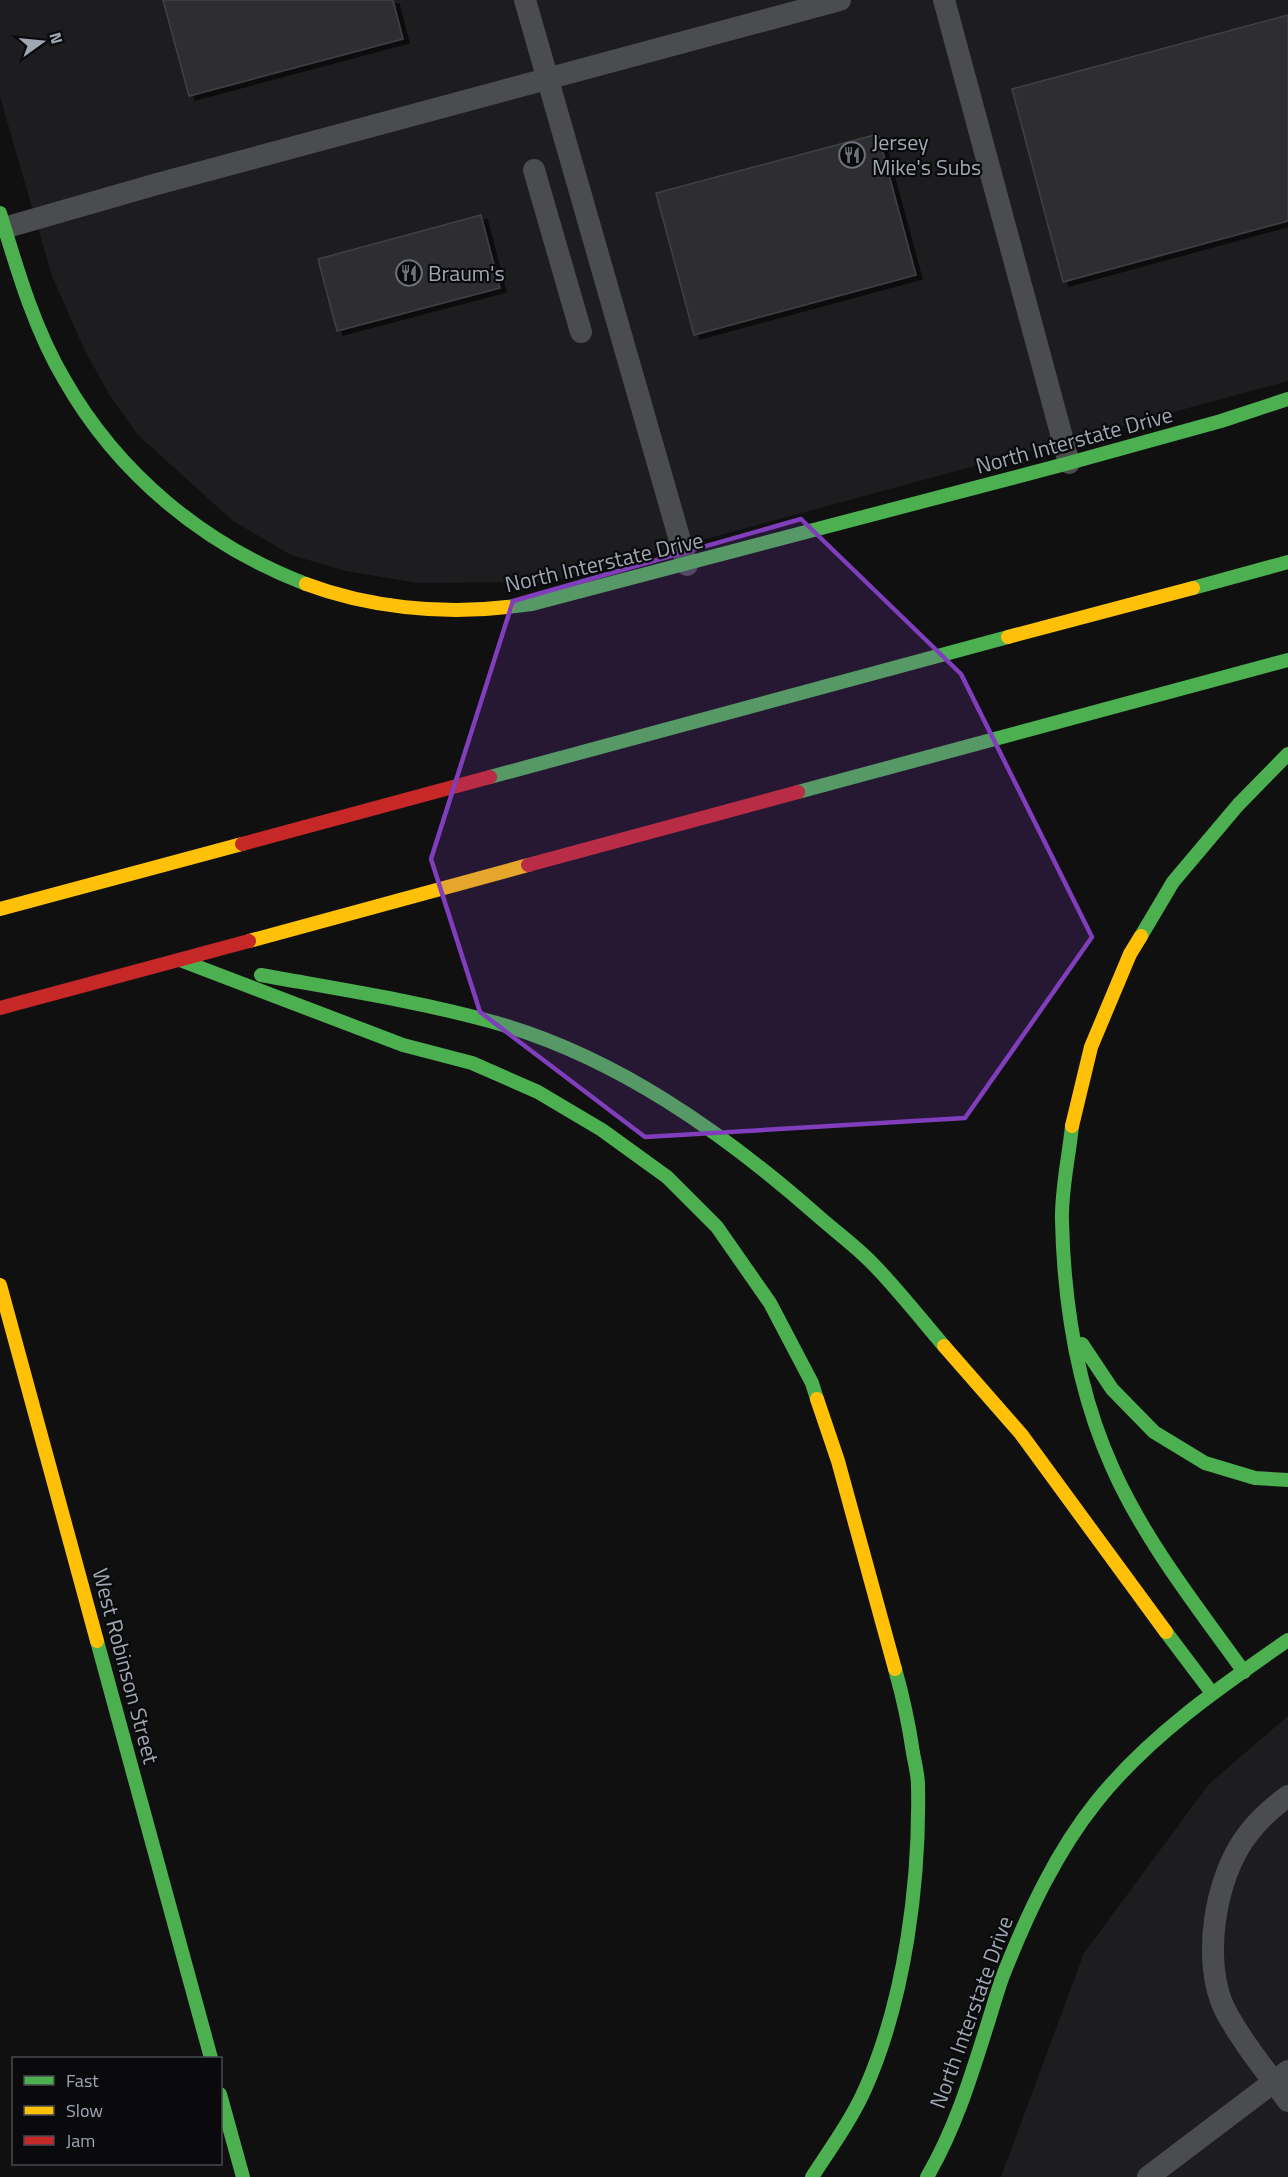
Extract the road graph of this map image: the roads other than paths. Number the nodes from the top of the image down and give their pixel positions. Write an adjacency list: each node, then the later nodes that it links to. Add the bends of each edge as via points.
1 (525, 0): 4 (lane)
2 (840, 0): 4 (lane)
3 (944, 0): 9 (lane)
4 (548, 78): 6 (lane); 11 (lane)
5 (534, 170): 7 (lane)
6 (2, 221): 11 (main road, North Interstate Drive, via 45,341 93,425 161,500 213,539 263,566 309,585 363,600 481,610 532,604)
7 (581, 332)
8 (1288, 399): 9 (main road, North Interstate Drive)
9 (1069, 463): 11 (main road, North Interstate Drive)
10 (1288, 562): 14 (main road)
11 (687, 565)
12 (1288, 660): 15 (main road)
13 (1288, 754): 18 (main road, via 1238,805 1173,882 1130,954 1091,1047 1073,1115 1062,1219)
14 (0, 909)
15 (180, 960): 16 (main road); 22 (main road, via 410,1002 494,1022 569,1049 634,1082 711,1130 779,1181 870,1261 1021,1434); 30 (main road, via 403,1045 472,1063 538,1092 602,1130 667,1177 717,1227 770,1303 812,1383 838,1461 906,1709 918,1783 909,1933 885,2039 865,2089)
16 (0, 1008)
17 (2, 1291): 24 (main road, West Robinson Street)
18 (1070, 1325): 19 (main road, via 1112,1389 1154,1432 1205,1463 1255,1478); 21 (main road, via 1087,1401 1113,1470 1156,1548)
19 (1288, 1480)
20 (1288, 1640): 21 (main road, North Interstate Drive)
21 (1244, 1672): 22 (main road, North Interstate Drive)
22 (1212, 1693): 31 (main road, North Interstate Drive, via 1147,1748 1097,1801 1065,1848 1034,1903 1003,1975 944,2148)
23 (1288, 1796): 25 (lane, via 1247,1834 1235,1856 1220,1894 1213,1934 1214,1969 1224,2008 1249,2048)
24 (211, 2057)
25 (1281, 2076): 27 (lane); 28 (lane)
26 (222, 2101): 29 (main road)
27 (1288, 2101)
28 (1173, 2170): 32 (lane)
29 (243, 2177)
30 (812, 2177)
31 (927, 2177)
32 (1148, 2177)

